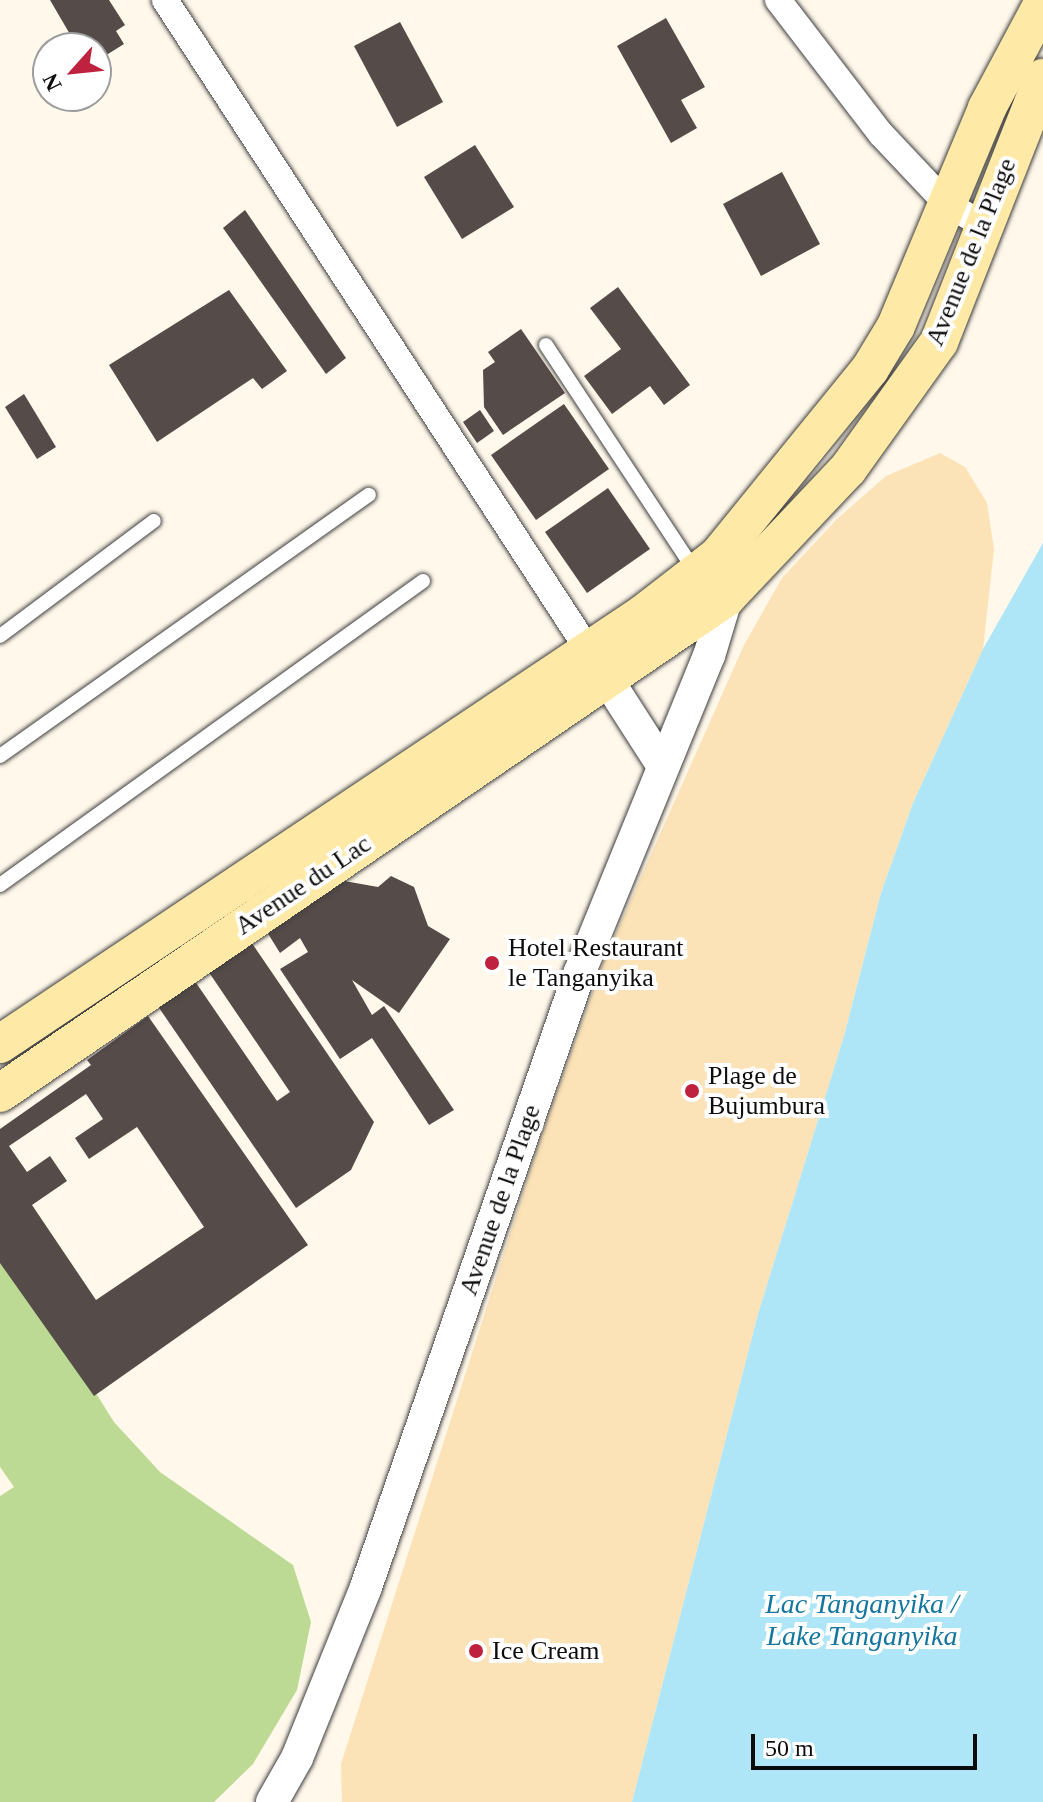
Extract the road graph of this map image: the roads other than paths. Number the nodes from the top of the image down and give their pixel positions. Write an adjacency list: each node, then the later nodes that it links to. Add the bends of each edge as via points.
1 (165, 0): 15 (street)
2 (778, 0): 5 (street, via 881,134)
3 (1043, 3): 5 (main road, Avenue de la Plage, via 987,108)
4 (1043, 78): 6 (main road, Avenue de la Plage)
5 (946, 203): 6 (street); 9 (main road, Avenue de la Plage, via 896,326 870,369)
6 (983, 225): 13 (main road, Avenue de la Plage, via 939,342 899,404 848,469)
7 (546, 345): 11 (lane)
8 (369, 495): 16 (lane)
9 (750, 518): 11 (main road, Avenue de la Plage); 13 (street, Avenue de la Plage)
10 (154, 521): 14 (lane)
11 (697, 575): 15 (main road, Avenue de la Plage)
12 (423, 581): 18 (lane)
13 (727, 597): 15 (main road, Avenue de la Plage); 17 (street, Avenue de la Plage, via 709,656)
14 (0, 636)
15 (597, 663): 17 (street); 19 (main road, Avenue du Lac); 20 (main road, Avenue du Lac)
16 (0, 756)
17 (661, 763): 21 (street, Avenue de la Plage, via 539,1085 366,1587 297,1758)
18 (0, 885)
19 (0, 1044)
20 (0, 1093)
21 (272, 1802)

